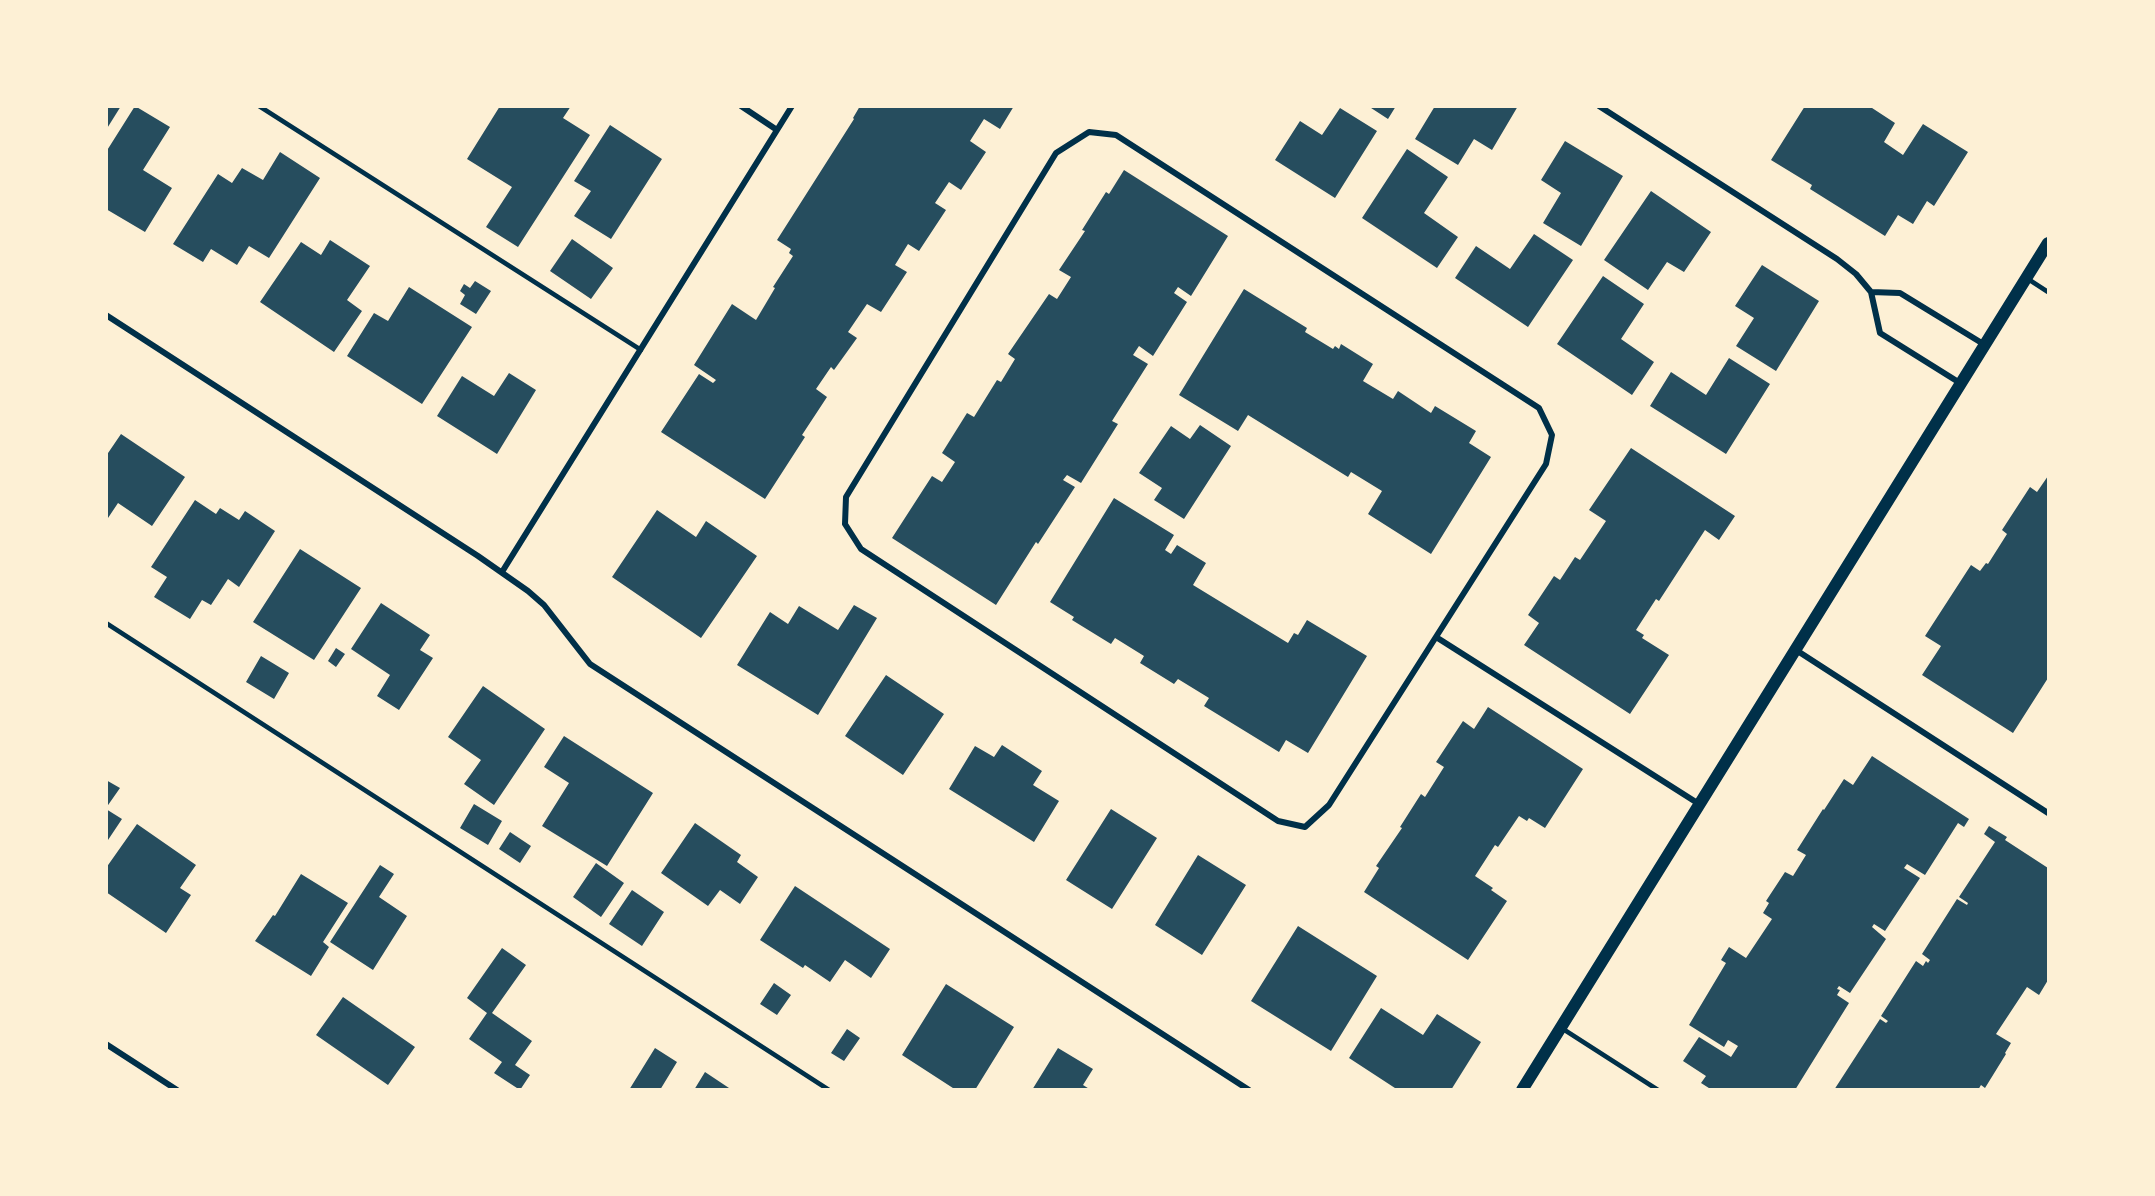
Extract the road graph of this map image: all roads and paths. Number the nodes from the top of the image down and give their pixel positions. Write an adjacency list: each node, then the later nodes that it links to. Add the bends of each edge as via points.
1 (259, 106): 12 (lane)
2 (741, 106): 5 (street)
3 (792, 106): 5 (street)
4 (1599, 106): 8 (street, via 1837,259)
5 (777, 130): 12 (street)
6 (2049, 243): 7 (main road)
7 (2026, 278): 9 (lane); 11 (main road)
8 (1871, 292): 11 (street, via 1900,293); 13 (street, via 1880,333)
9 (2049, 292)
10 (106, 315): 14 (street)
11 (1985, 345): 13 (main road)
12 (641, 350): 14 (street)
13 (1962, 384): 17 (main road)
14 (502, 572): 24 (street, via 544,605 590,664)
15 (106, 623): 23 (lane)
16 (1436, 637): 16 (street, via 1546,464 1552,435 1539,408 1116,135 1089,132 1056,153 846,497 845,524 861,549 1278,821 1305,827 1329,805); 18 (street)
17 (1796, 650): 18 (main road); 19 (street)
18 (1701, 804): 20 (main road)
19 (2049, 813)
20 (1561, 1027): 25 (main road); 26 (lane)
21 (106, 1044): 22 (street)
22 (177, 1089)
23 (829, 1089)
24 (1249, 1089)
25 (1522, 1089)
26 (1658, 1089)

